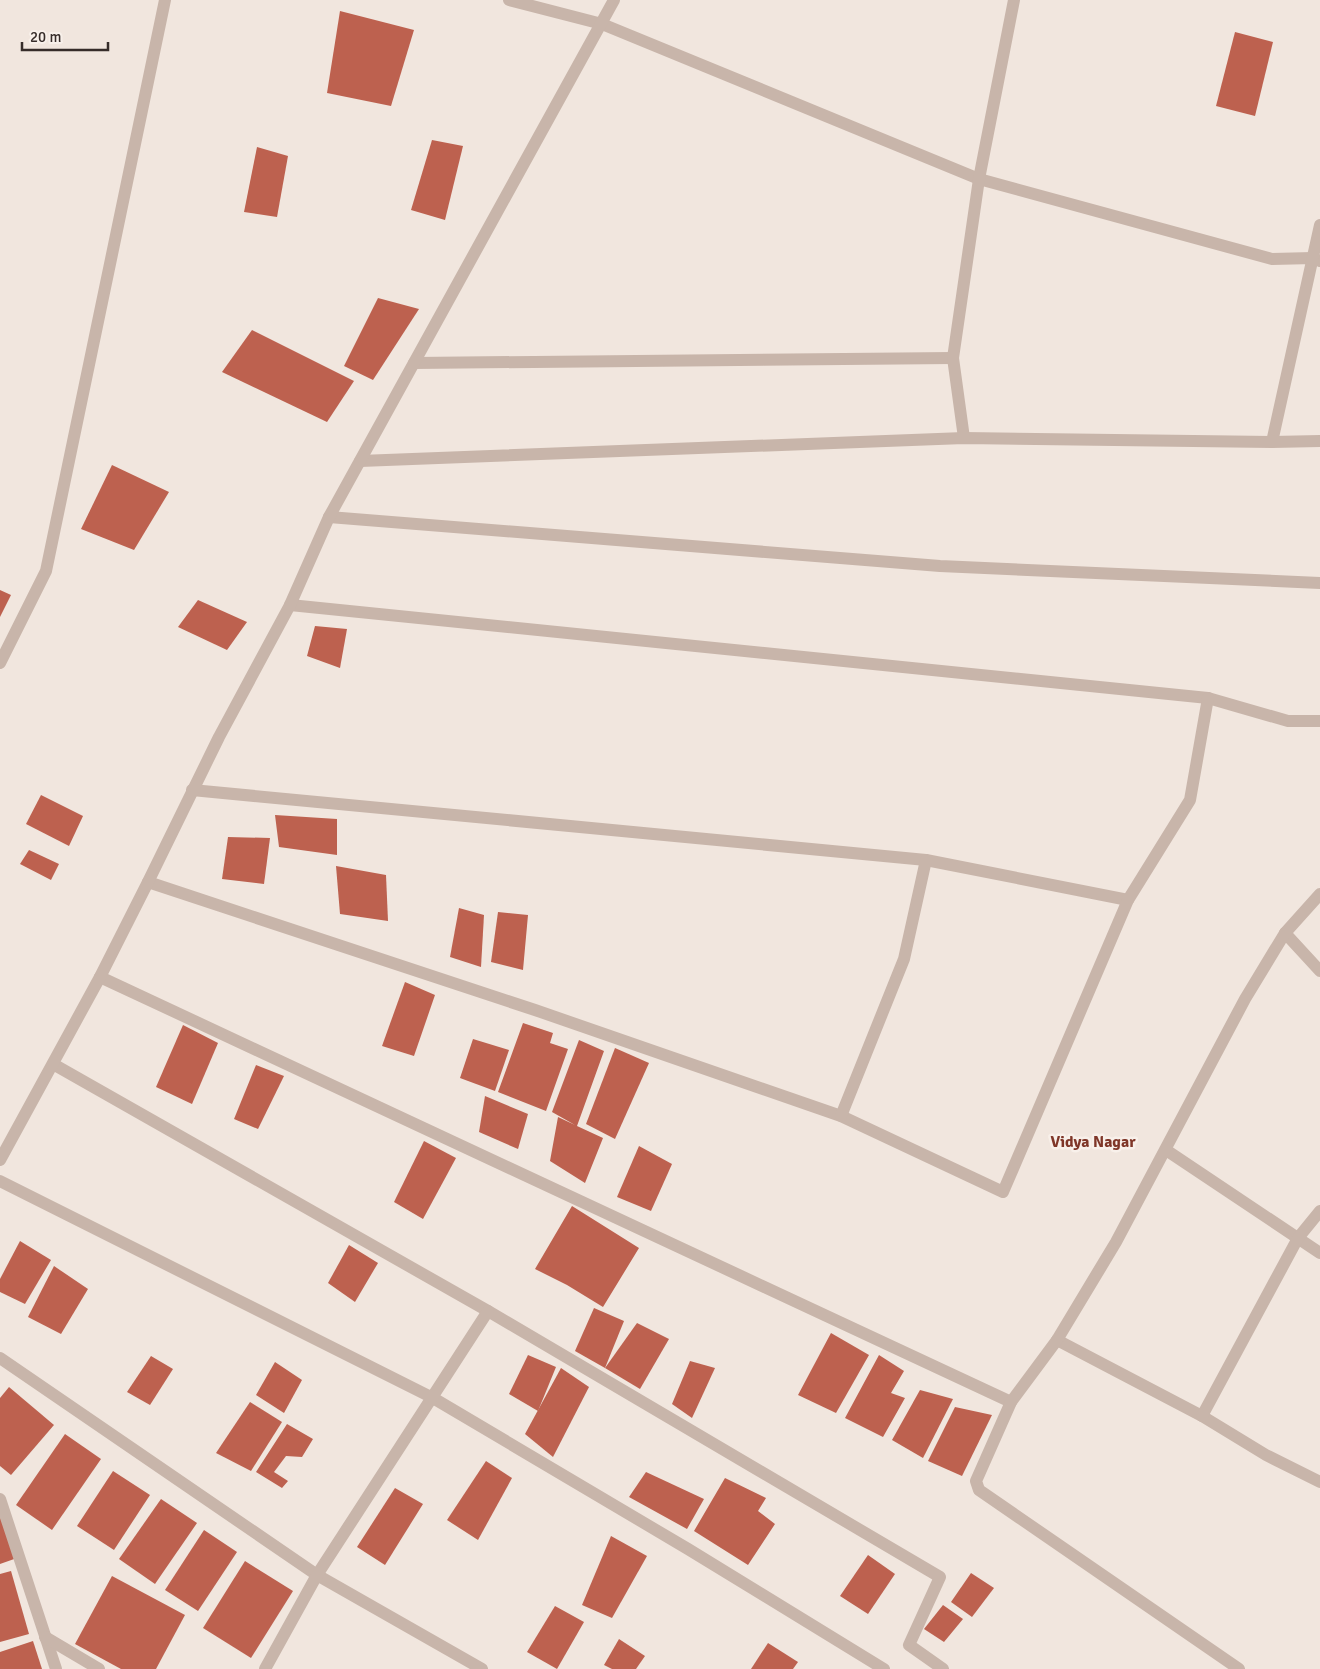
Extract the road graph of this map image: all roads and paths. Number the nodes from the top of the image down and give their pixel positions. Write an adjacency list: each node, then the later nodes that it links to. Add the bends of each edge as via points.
1 (165, 0): 18 (street, via 46,571)
2 (509, 0): 5 (street)
3 (614, 0): 5 (street)
4 (1014, 0): 6 (street)
5 (602, 24): 6 (street); 10 (street)
6 (979, 179): 8 (street, via 1272,259); 9 (street)
7 (1320, 225): 8 (street)
8 (1316, 260): 13 (street)
9 (953, 358): 10 (street); 11 (street)
10 (414, 363): 14 (street)
11 (964, 438): 13 (street); 14 (street)
12 (1320, 441): 13 (street)
13 (1272, 442)
14 (360, 461): 15 (street)
15 (329, 517): 16 (street, via 940,566); 17 (street)
16 (1320, 583)
17 (290, 605): 19 (street); 21 (street)
18 (0, 663)
19 (1208, 698): 20 (street, via 1288,721); 25 (street, via 1190,800)
20 (1320, 721)
21 (192, 790): 22 (street); 23 (street)
22 (926, 860): 25 (street); 30 (street, via 904,959)
23 (148, 882): 28 (street); 30 (street, via 535,1010)
24 (1320, 894): 26 (street)
25 (1128, 900): 30 (street, via 1003,1192)
26 (1285, 933): 27 (street); 31 (street, via 1245,999)
27 (1320, 971)
28 (100, 977): 29 (street); 41 (street)
29 (53, 1064): 32 (street); 37 (street)
30 (841, 1116)
31 (1166, 1150): 35 (street); 38 (street)
32 (0, 1160)
33 (0, 1181): 40 (street)
34 (1320, 1211): 35 (street)
35 (1298, 1238): 36 (street); 42 (street)
36 (1320, 1254)
37 (488, 1312): 40 (street); 52 (street, via 940,1577 909,1645)
38 (1057, 1340): 41 (street); 42 (street)
39 (0, 1358): 45 (street)
40 (433, 1398): 45 (street); 51 (street)
41 (1011, 1402): 53 (street, via 976,1478 979,1490)
42 (1202, 1416): 43 (street, via 1266,1455)
43 (1320, 1482)
44 (0, 1500): 46 (street)
45 (317, 1575): 49 (street); 50 (street)
46 (44, 1637): 47 (street); 48 (street)
47 (56, 1669)
48 (99, 1669)
49 (265, 1669)
50 (482, 1669)
51 (884, 1669)
52 (943, 1669)
53 (1240, 1669)

